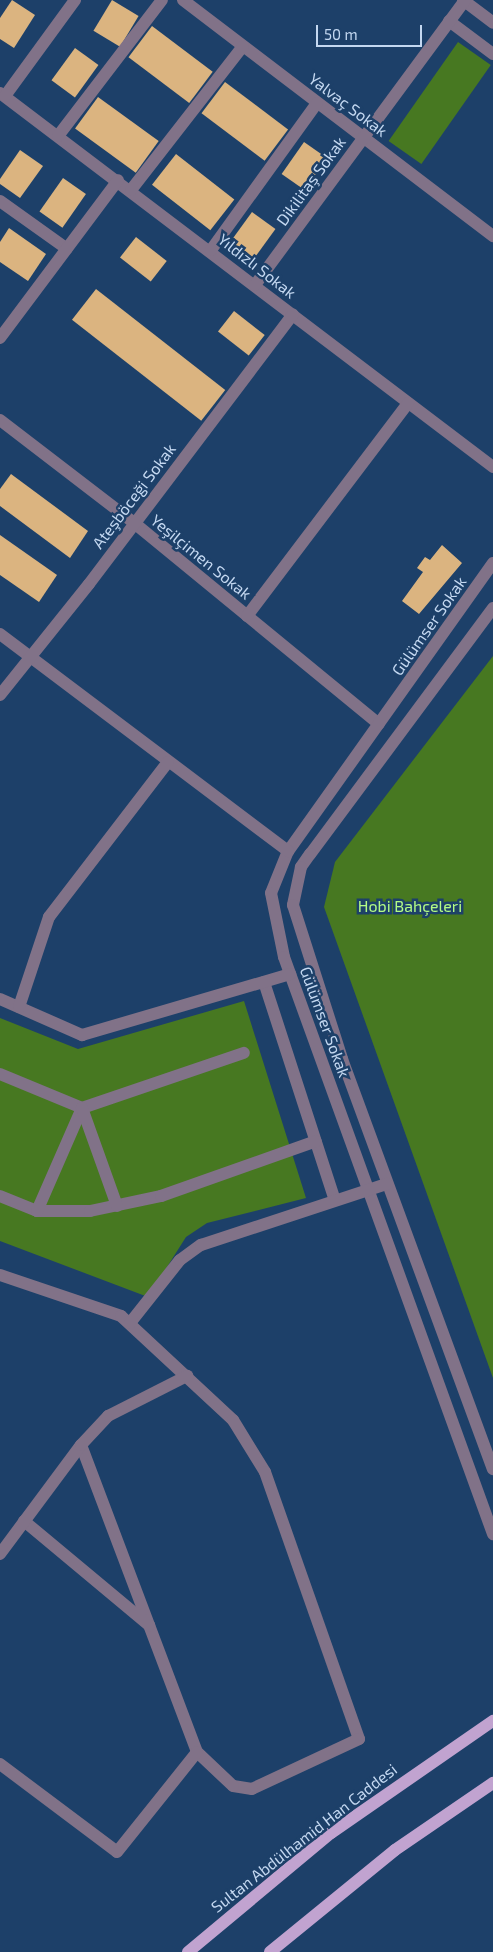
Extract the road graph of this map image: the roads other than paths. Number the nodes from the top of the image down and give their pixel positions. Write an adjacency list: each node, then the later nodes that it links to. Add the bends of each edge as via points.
1 (75, 0): 9 (street)
2 (162, 0): 11 (street)
3 (183, 0): 7 (street, Yalvaç Sokak)
4 (464, 0): 5 (street, Dikilitaş Sokak); 6 (street)
5 (449, 21): 8 (street); 12 (street, Dikilitaş Sokak)
6 (493, 22)
7 (243, 46): 10 (street, Yalvaç Sokak); 14 (street)
8 (493, 54)
9 (2, 95): 11 (street, Yıldızlı Sokak)
10 (318, 103): 12 (street, Yalvaç Sokak); 18 (street)
11 (58, 136): 13 (street, Yıldızlı Sokak)
12 (364, 138): 16 (street, Yalvaç Sokak); 19 (street, Dikilitaş Sokak)
13 (118, 180): 14 (street, Yıldızlı Sokak); 17 (street)
14 (131, 190): 18 (street, Yıldızlı Sokak)
15 (0, 201): 17 (street)
16 (493, 236)
17 (67, 249): 21 (street)
18 (211, 250): 19 (street, Yıldızlı Sokak)
19 (255, 285): 20 (street, Yıldızlı Sokak)
20 (293, 314): 22 (street, Yıldızlı Sokak); 25 (street, Ateşböceği Sokak)
21 (0, 338)
22 (408, 403): 24 (street, Yıldızlı Sokak); 28 (street)
23 (0, 420): 25 (street, Yeşilçimen Sokak)
24 (493, 467)
25 (133, 522): 28 (street, Yeşilçimen Sokak); 30 (street, Ateşböceği Sokak, via 89,584)
26 (493, 563): 32 (street, Gülümser Sokak)
27 (493, 608): 43 (street, via 338,813 301,868 296,884 294,905 305,950)
28 (247, 616): 32 (street, Yeşilçimen Sokak)
29 (0, 634): 30 (street)
30 (29, 656): 31 (street, Ateşböceği Sokak); 33 (street)
31 (0, 695)
32 (379, 724): 34 (street, Gülümser Sokak)
33 (168, 762): 34 (street); 38 (street, via 49,917)
34 (288, 852): 35 (street, Gülümser Sokak, via 272,893)
35 (290, 974): 36 (street); 44 (street, Gülümser Sokak)
36 (264, 982): 38 (street, via 82,1035); 42 (street)
37 (0, 999): 38 (street)
38 (18, 1007)
39 (244, 1053): 41 (street)
40 (0, 1074): 41 (street)
41 (82, 1108): 47 (street); 48 (street)
42 (316, 1141): 46 (street); 47 (street, via 161,1196)
43 (387, 1184): 44 (street); 53 (street)
44 (368, 1190): 46 (street); 55 (street, Gülümser Sokak)
45 (0, 1196): 48 (street)
46 (335, 1200): 50 (street, via 201,1245 180,1260)
47 (117, 1206): 48 (street, via 90,1211)
48 (37, 1211)
49 (0, 1275): 50 (street, via 121,1316)
50 (130, 1323): 51 (street)
51 (187, 1376): 52 (street, via 108,1416); 59 (street, via 233,1420 264,1472 359,1739 252,1789 233,1786)
52 (81, 1445): 54 (street); 57 (street)
53 (493, 1469)
54 (24, 1521): 56 (street); 57 (street)
55 (493, 1534)
56 (0, 1554)
57 (149, 1625): 59 (street)
58 (493, 1721): 63 (main road, Sultan Abdülhamid Han Caddesi, via 331,1832)
59 (196, 1752): 60 (street, via 117,1852)
60 (0, 1764)
61 (493, 1783): 62 (main road)
62 (487, 1790): 64 (main road, via 395,1850)
63 (188, 1952)
64 (270, 1952)

